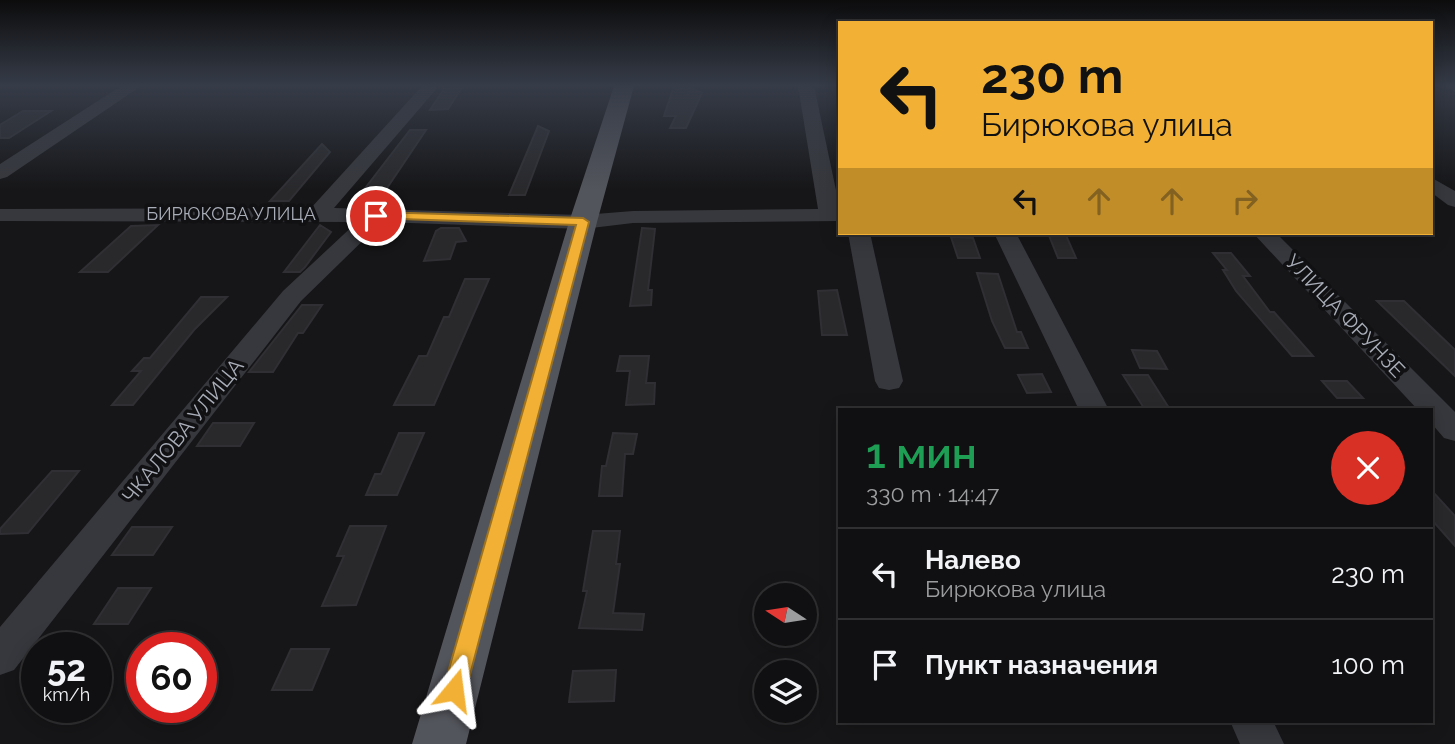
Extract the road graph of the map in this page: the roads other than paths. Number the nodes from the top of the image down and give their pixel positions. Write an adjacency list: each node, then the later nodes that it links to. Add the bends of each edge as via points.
1 (80, 121): 5 (street)
2 (400, 121): 8 (street)
3 (614, 121): 12 (main road)
4 (814, 121): 10 (street)
5 (0, 173)
6 (1433, 185): 7 (street)
7 (1455, 201)
8 (317, 214): 9 (street, БИРЮКОВА УЛИЦА); 11 (street, БИРЮКОВА УЛИЦА)
9 (0, 215)
10 (835, 215): 12 (street, БИРЮКОВА УЛИЦА, via 633,216)
11 (376, 216): 12 (street, БИРЮКОВА УЛИЦА); 19 (street, ЧКАЛОВА УЛИЦА, via 292,296)
12 (583, 222): 21 (main road)
13 (859, 235): 16 (street)
14 (1006, 235): 17 (street)
15 (1266, 235): 18 (street, УЛИЦА ФРУНЗЕ)
16 (889, 381)
17 (1093, 408)
18 (1455, 430)
19 (0, 657)
20 (1252, 723): 22 (street)
21 (439, 744)
22 (1262, 744)

